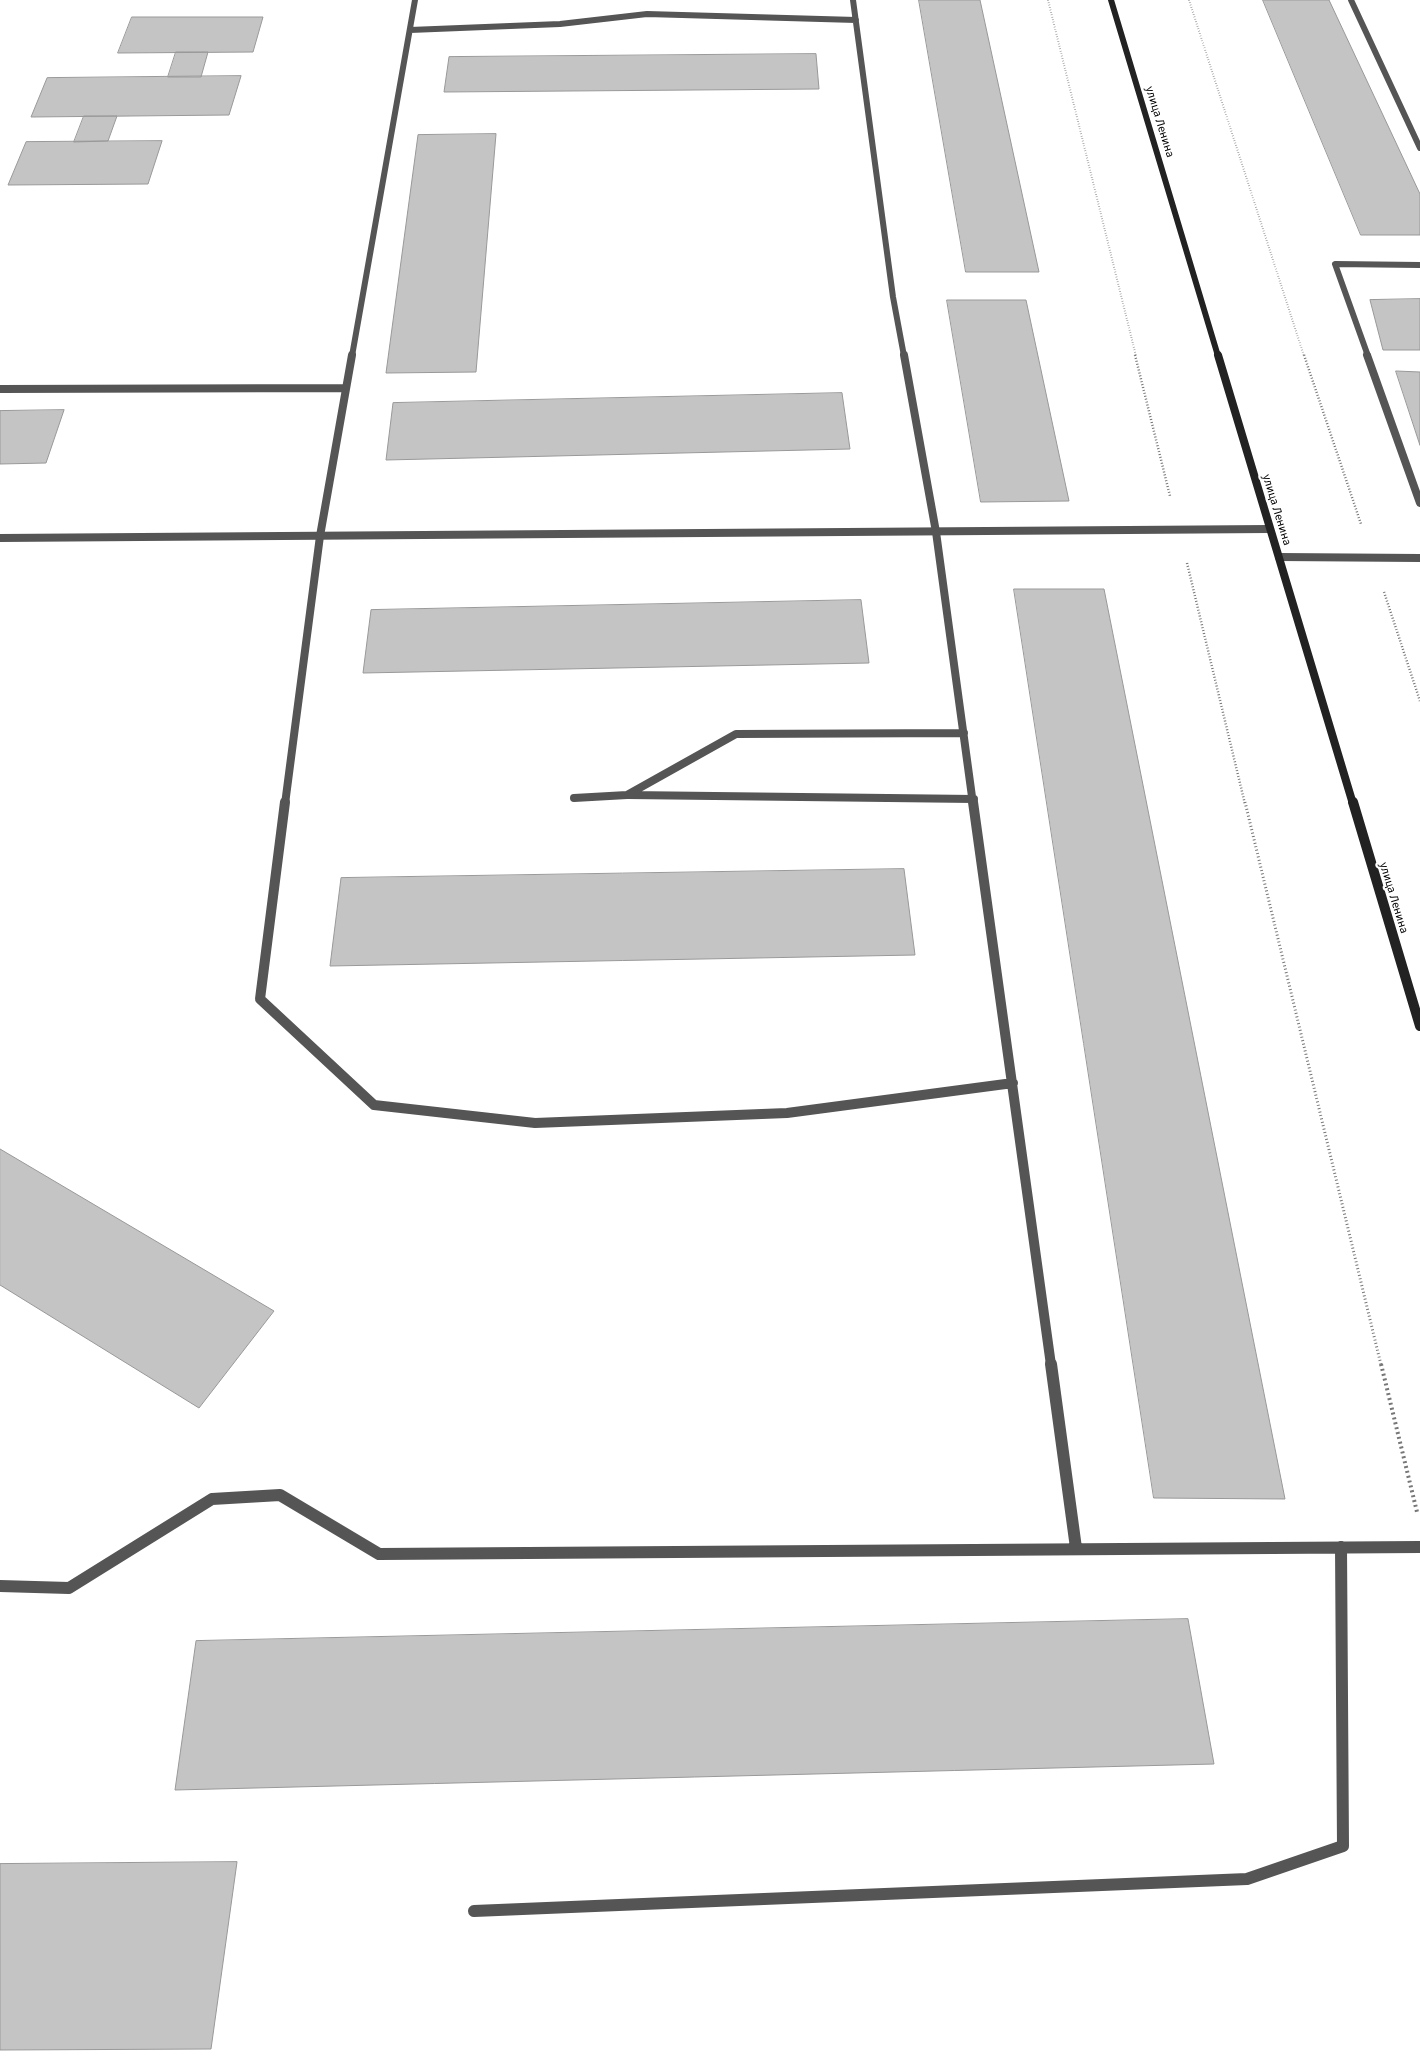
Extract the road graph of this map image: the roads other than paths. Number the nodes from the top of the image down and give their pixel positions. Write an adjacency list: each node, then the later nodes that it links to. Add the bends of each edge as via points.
1 (415, 0): 6 (street)
2 (853, 0): 5 (street)
3 (1111, 0): 12 (main road, улица Ленина)
4 (1351, 0): 7 (street)
5 (856, 20): 6 (street, via 647,14 560,24); 13 (street, via 893,297)
6 (410, 30): 9 (street)
7 (1420, 148)
8 (1420, 265): 11 (street, via 1335,264)
9 (346, 388): 10 (street); 14 (street)
10 (0, 389)
11 (1420, 503)
12 (1269, 529): 13 (street); 16 (main road, улица Ленина)
13 (936, 532): 14 (street); 18 (street)
14 (320, 536): 15 (street); 23 (street, via 260,999 374,1105 535,1123 787,1112)
15 (0, 538)
16 (1279, 557): 17 (street); 22 (main road, улица Ленина)
17 (1420, 558)
18 (964, 733): 19 (street, via 736,734); 21 (street)
19 (627, 795): 20 (street); 21 (street)
20 (574, 798)
21 (974, 799): 23 (street)
22 (1420, 1026)
23 (1013, 1083): 26 (street)
24 (1342, 1547): 25 (street); 26 (street); 28 (street, via 1343,1846 1247,1879)
25 (1420, 1547)
26 (1076, 1548): 27 (street, via 379,1554 280,1495 212,1499 69,1588)
27 (0, 1586)
28 (474, 1911)

